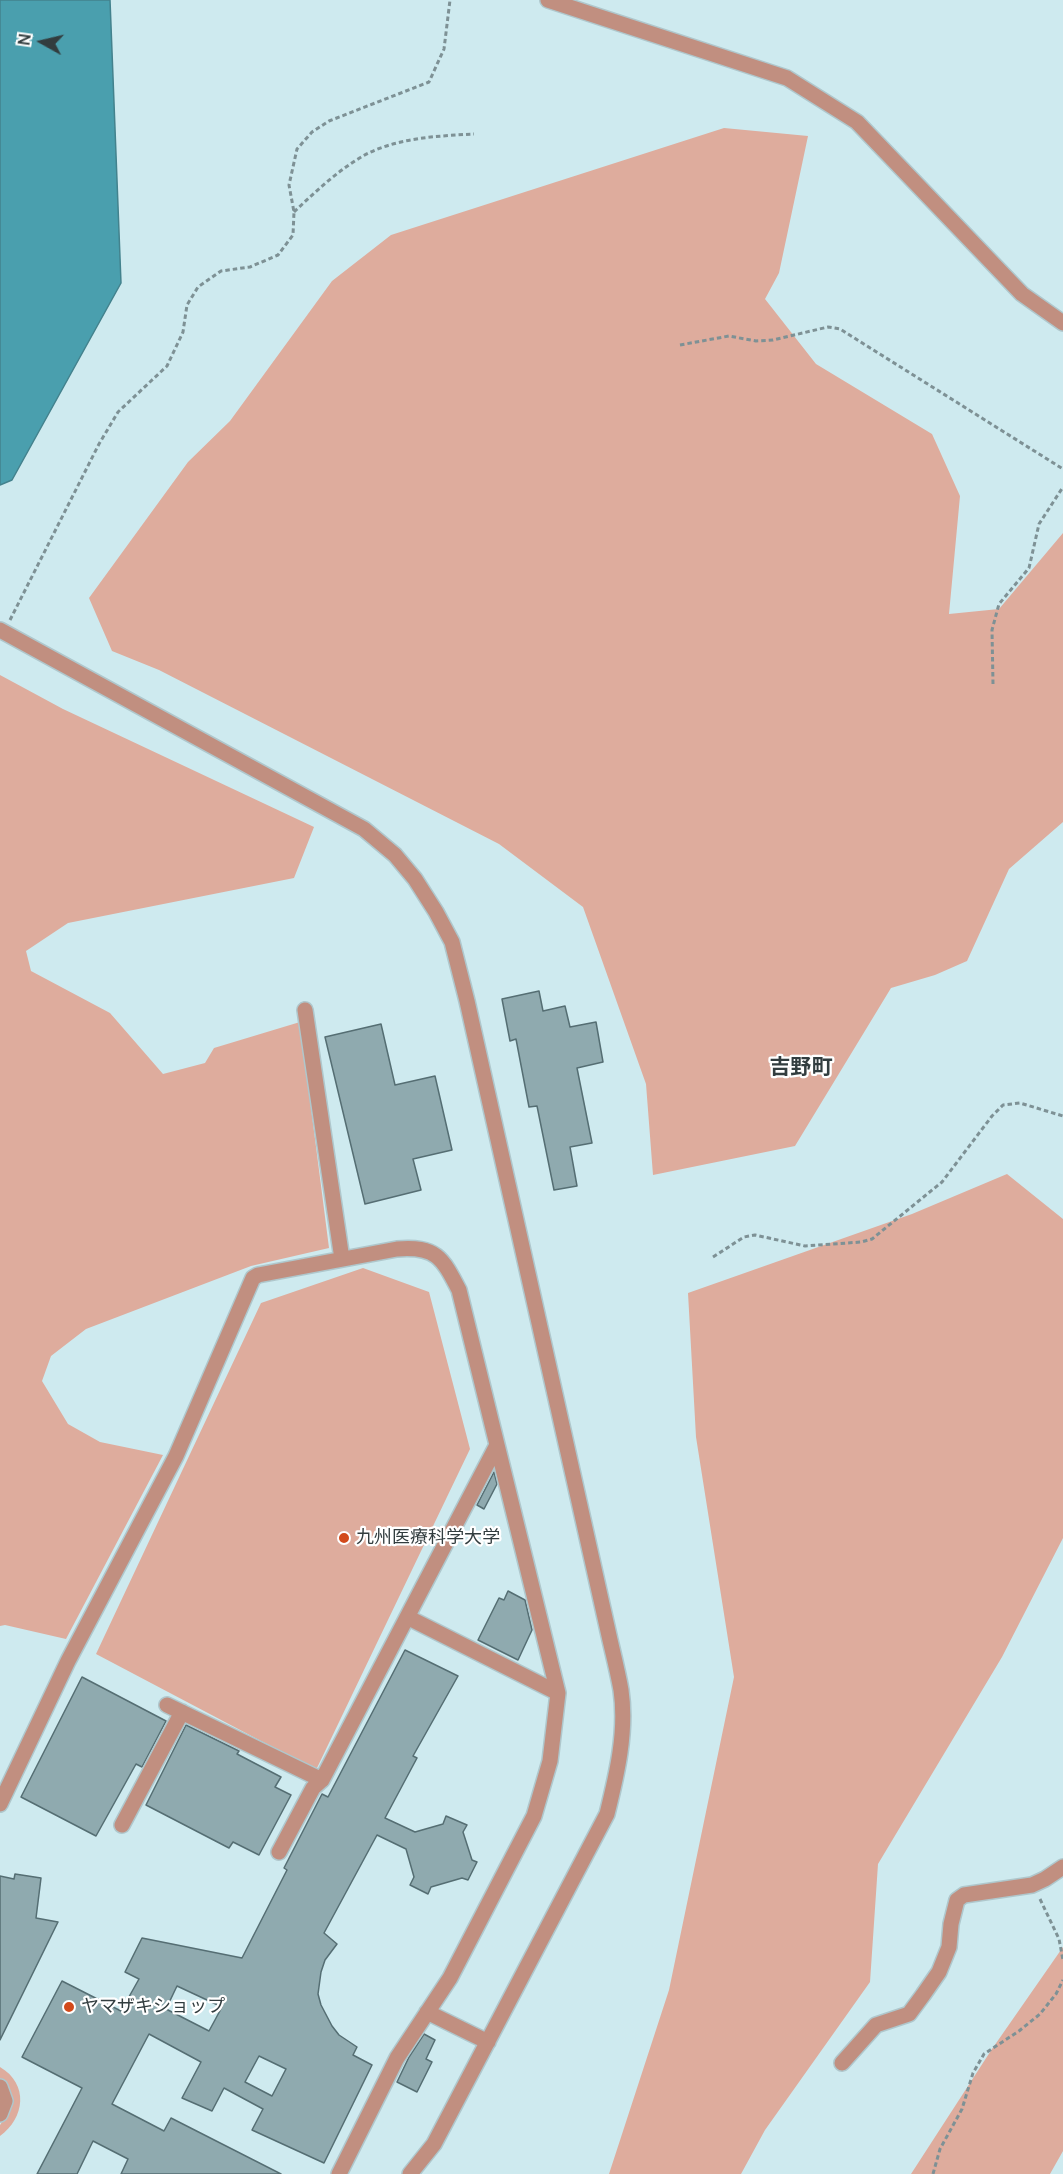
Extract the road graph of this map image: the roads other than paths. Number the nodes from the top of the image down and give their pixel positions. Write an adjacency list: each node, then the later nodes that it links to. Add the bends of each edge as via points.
1 (548, 0): 2 (street, via 787,78 857,122 1022,294)
2 (1063, 323)
3 (2, 631): 17 (street, via 364,829 395,855 415,879 452,942 621,1691 618,1772 607,1814)
4 (305, 1010): 5 (street)
5 (342, 1259): 6 (street, via 419,1247 436,1255 447,1267 459,1290); 12 (street, via 253,1278 176,1456 68,1661)
6 (497, 1445): 7 (street); 8 (street)
7 (407, 1617): 8 (street); 11 (street)
8 (558, 1693): 16 (street, via 550,1761 534,1816 450,1978)
9 (167, 1705): 10 (street)
10 (182, 1712): 11 (street); 13 (street)
11 (322, 1780): 14 (street, via 313,1788)
12 (0, 1804)
13 (122, 1825)
14 (279, 1852)
15 (1063, 1867): 18 (street, via 1032,1885 964,1895 957,1900 949,1947 939,1972 923,1995 909,2014 876,2025)
16 (428, 2012): 17 (street); 21 (street, via 397,2058)
17 (488, 2042): 22 (street, via 434,2144)
18 (842, 2063)
19 (0, 2087): 20 (street, via 5,2101)
20 (0, 2114)
21 (339, 2174)
22 (410, 2174)

